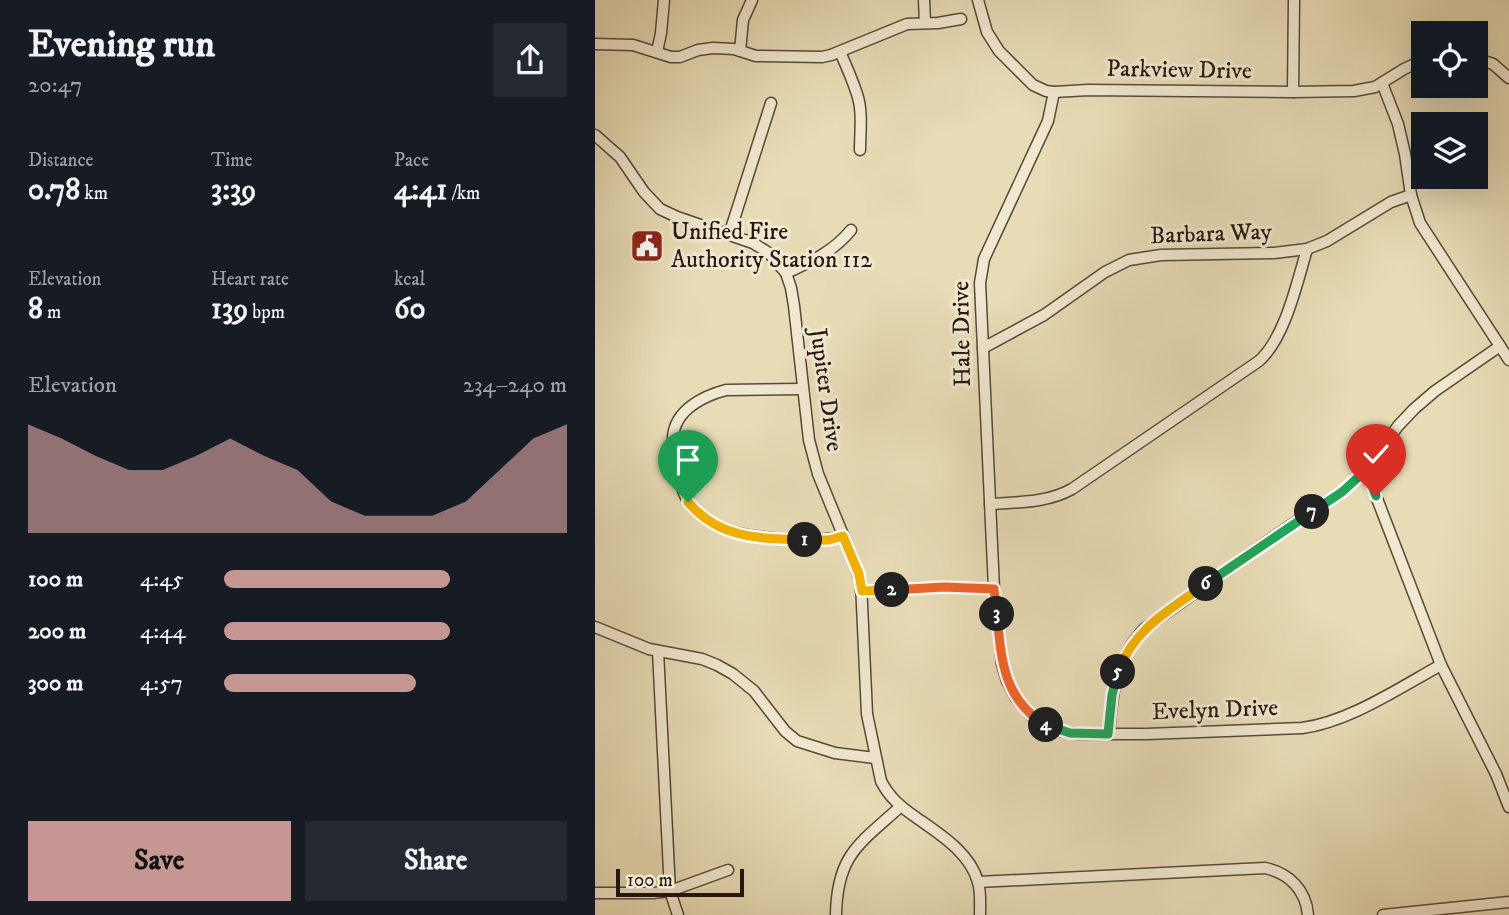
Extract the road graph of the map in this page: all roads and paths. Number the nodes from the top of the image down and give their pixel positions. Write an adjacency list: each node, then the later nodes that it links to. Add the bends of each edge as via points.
1 (664, 0): 11 (street)
2 (752, 0): 9 (street, via 743,20)
3 (924, 0): 7 (street)
4 (978, 0): 16 (street, via 994,46 1033,85)
5 (1294, 0): 17 (street)
6 (961, 19): 7 (street)
7 (925, 23): 10 (street, via 902,25)
8 (595, 44): 11 (street, via 633,45)
9 (740, 51): 10 (street, via 752,56 789,57 825,57); 11 (street, via 708,48 675,57)
10 (840, 51): 20 (street, via 859,103)
11 (657, 52)
12 (1488, 62): 14 (street)
13 (1411, 66): 15 (street, Parkview Drive)
14 (1509, 78)
15 (1382, 83): 17 (street, Parkview Drive, via 1354,91); 21 (street, via 1402,139)
16 (1054, 92): 17 (street, Parkview Drive); 27 (street, Hale Drive, via 1048,121 982,267)
17 (1293, 92)
18 (771, 103): 23 (street)
19 (595, 135): 23 (street, via 620,157 660,209)
20 (860, 150)
21 (1411, 195): 24 (street, Barbara Way); 26 (street, via 1424,230)
22 (851, 230): 25 (street, via 829,252)
23 (729, 235): 25 (street, via 761,247)
24 (1307, 249): 27 (street, Barbara Way, via 1129,260); 31 (street, via 1279,336 1259,361 1059,496)
25 (786, 273): 29 (street, Jupiter Drive)
26 (1500, 346): 28 (street); 30 (street, via 1414,409)
27 (983, 348): 31 (street, Hale Drive)
28 (1509, 360)
29 (803, 389): 32 (street, Jupiter Drive, via 813,459); 32 (street, via 726,390 691,406 673,437 683,491 695,510 714,524 748,537 814,541)
30 (1366, 470): 37 (street); 38 (street, via 1342,492 1138,636 1114,684)
31 (990, 504): 33 (street, Hale Drive)
32 (843, 536): 34 (street, Jupiter Drive)
33 (994, 589): 34 (street); 38 (street, Evelyn Drive, via 1002,664 1023,707 1038,721 1061,731)
34 (862, 591): 39 (street, Jupiter Drive, via 865,692)
35 (595, 627): 36 (street)
36 (658, 651): 39 (street, via 702,659 733,674 797,741 835,753); 44 (street)
37 (1441, 666): 38 (street, Evelyn Drive, via 1348,715 1311,727); 41 (street)
38 (1108, 734)
39 (875, 758): 40 (street, Jupiter Drive, via 885,790)
40 (900, 807): 43 (street, Jupiter Drive, via 958,849); 48 (street, via 849,857 838,885)
41 (1509, 807)
42 (728, 870): 44 (street)
43 (978, 882): 49 (street, Jupiter Drive); 50 (street, via 1265,868 1296,885 1305,898)
44 (670, 891): 45 (street); 47 (street)
45 (595, 893)
46 (1509, 902): 51 (street)
47 (678, 915)
48 (836, 915)
49 (980, 915)
50 (1308, 915)
51 (1383, 915)

